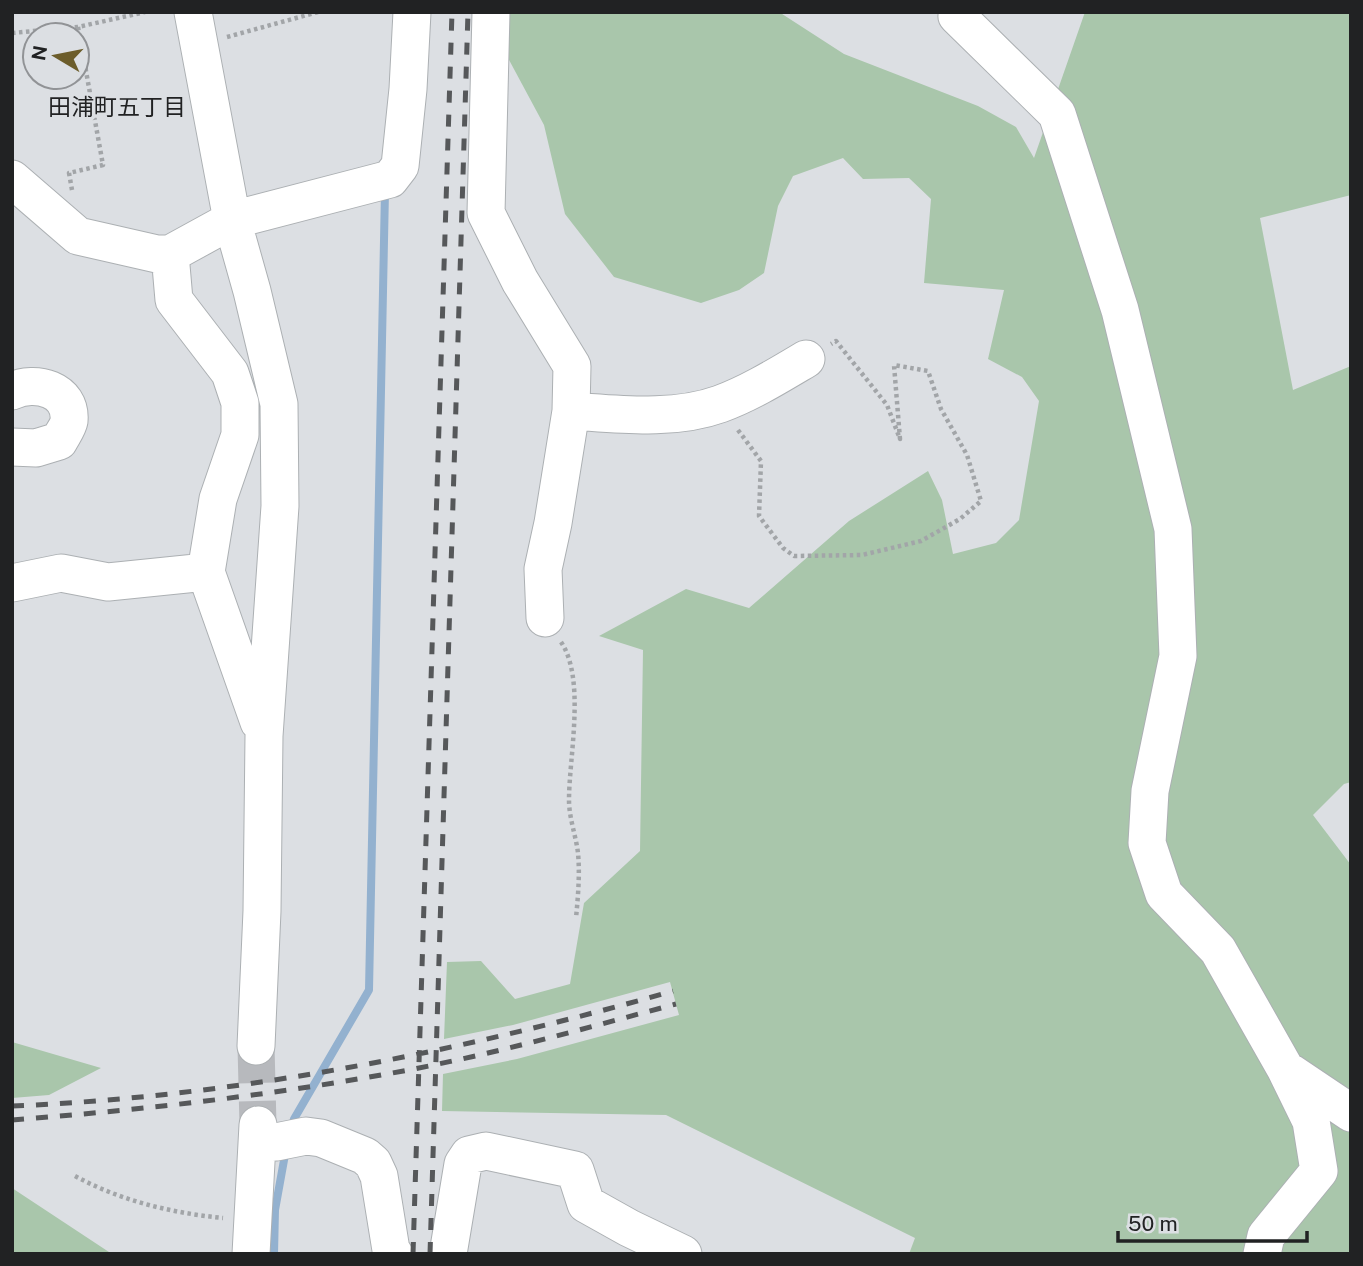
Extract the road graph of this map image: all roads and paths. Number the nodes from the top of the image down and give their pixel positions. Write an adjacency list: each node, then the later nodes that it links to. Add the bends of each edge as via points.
1 (145, 12): 6 (path)
2 (318, 12): 7 (path)
3 (412, 12): 10 (street, via 400,166 390,179)
4 (491, 12): 16 (street, via 486,214 572,366)
5 (958, 12): 25 (street, via 957,16 1057,114 1120,310 1173,529 1178,656 1150,791 1147,843 1164,894 1218,950)
6 (91, 24)
7 (196, 28): 10 (street)
8 (90, 91): 11 (path, via 103,166 69,173)
9 (13, 180): 11 (street)
10 (232, 220): 12 (street); 22 (street, via 279,404 280,506)
11 (78, 236): 12 (street)
12 (170, 254): 18 (street, via 174,300 230,373 240,403 240,435 218,499)
13 (806, 359): 15 (street); 15 (path, via 836,341 887,405 900,439 894,365 928,371 941,409 967,455 981,501 921,541 862,555 794,556 759,516 761,461)
14 (12, 391): 17 (street, via 23,386 55,391 67,404 69,422 58,441 36,448)
15 (719, 405): 16 (street, via 641,415)
16 (571, 411): 20 (street, via 543,569)
17 (12, 447)
18 (206, 572): 19 (street, via 108,582 61,573); 22 (street)
19 (12, 583)
20 (545, 618)
21 (567, 651): 23 (path, via 575,694 569,803 578,855)
22 (264, 736): 24 (street)
23 (576, 918)
24 (256, 1046)
25 (1286, 1070): 26 (street); 32 (street, via 1311,1121 1319,1171 1266,1236)
26 (1351, 1113)
27 (75, 1176): 28 (path, via 117,1196 194,1215)
28 (252, 1237): 29 (street, via 274,1137 321,1138 373,1163)
29 (394, 1254)
30 (448, 1254): 31 (street, via 463,1164 469,1155 486,1151 575,1170 586,1204)
31 (683, 1254)
32 (1262, 1254)

